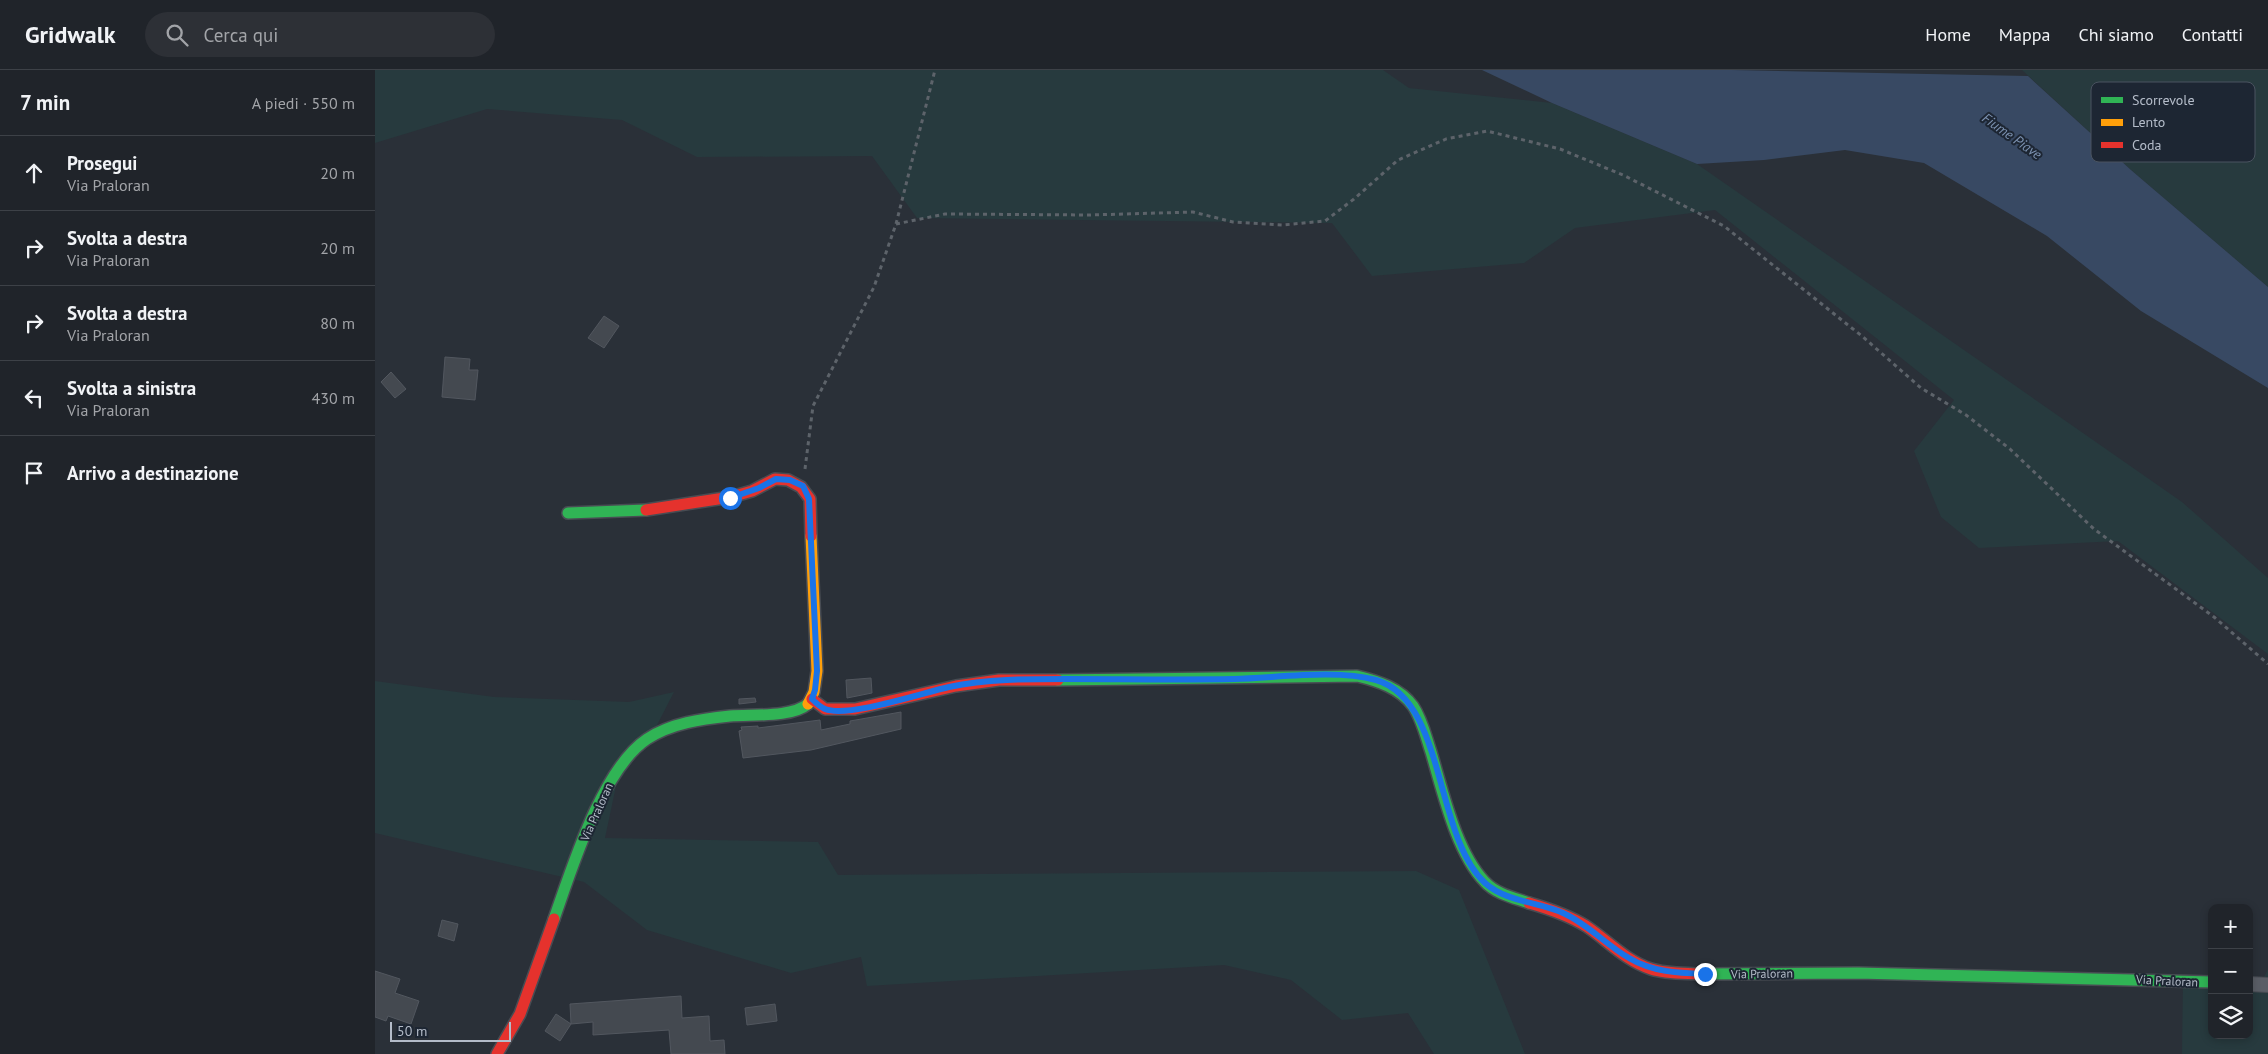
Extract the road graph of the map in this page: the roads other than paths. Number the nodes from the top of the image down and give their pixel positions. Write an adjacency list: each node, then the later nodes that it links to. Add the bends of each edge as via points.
1 (568, 513): 2 (street, via 685,506 730,498 776,479 790,480 803,486 810,509 817,671)
2 (812, 699): 3 (street, Via Praloran, via 825,709 836,710 999,680 1357,676 1379,681 1400,693 1413,706 1449,813 1465,852 1485,883 1504,895 1564,913 1630,959 1651,969 1705,974 1868,973); 6 (street, Via Praloran, via 803,708 789,712 690,721 663,731 635,748 605,790 569,876 523,1011)
3 (2208, 982)
4 (2253, 984): 5 (street)
5 (2268, 985)
6 (497, 1054)

